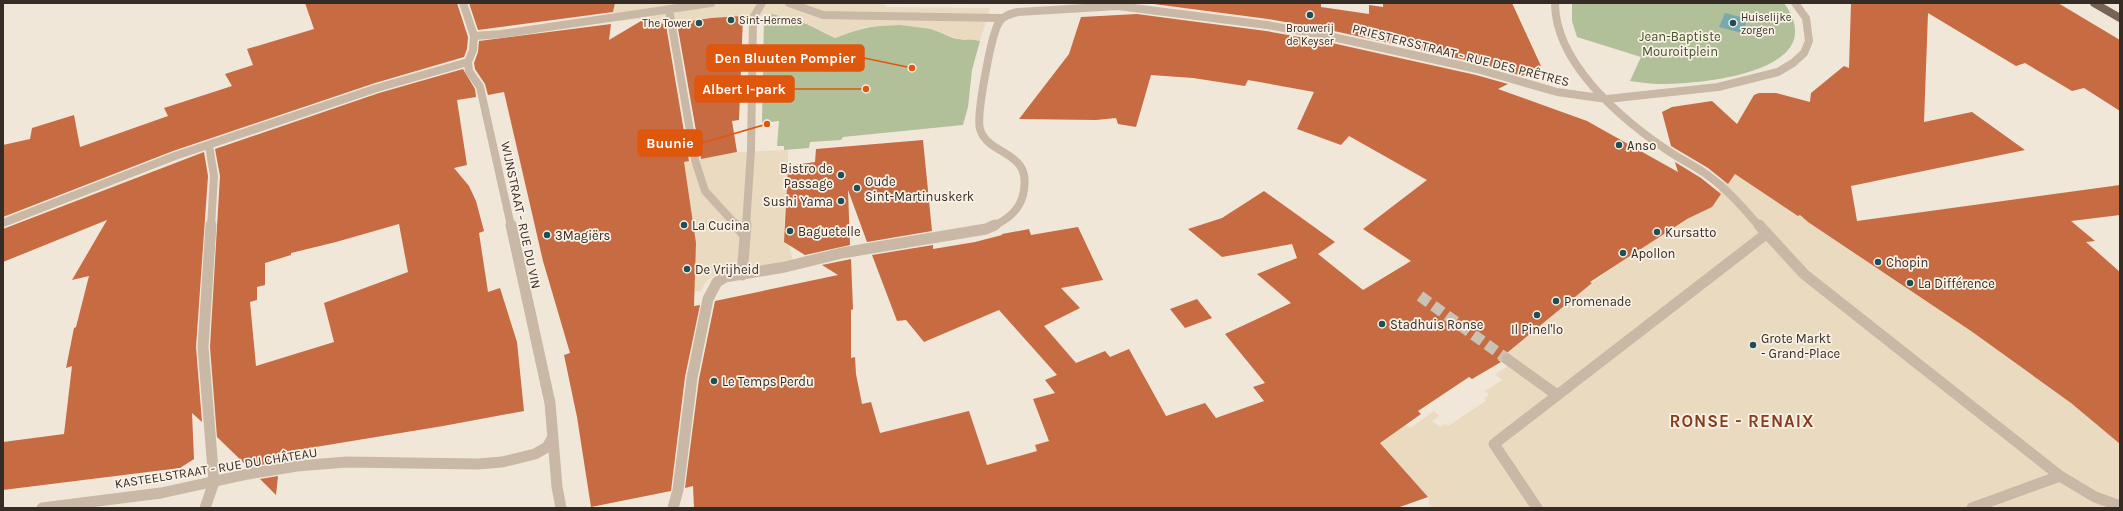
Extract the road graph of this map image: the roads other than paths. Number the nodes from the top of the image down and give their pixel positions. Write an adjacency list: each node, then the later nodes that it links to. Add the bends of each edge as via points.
1 (463, 3): 12 (street)
2 (711, 3): 9 (street)
3 (762, 3): 17 (street, via 753,18 751,152)
4 (789, 3): 10 (street, via 823,15)
5 (1555, 3): 14 (street, via 1555,16 1562,40 1581,69)
6 (1795, 3): 14 (street, PRIESTERSSTRAAT - RUE DES PRÊTRES, via 1806,18 1809,41 1804,53 1778,72 1718,87)
7 (2094, 3): 11 (main road)
8 (1117, 4): 10 (street, PRIESTERSSTRAAT - RUE DES PRÊTRES, via 1022,11); 14 (street, PRIESTERSSTRAAT - RUE DES PRÊTRES, via 1318,34 1477,69 1557,92)
9 (669, 9): 12 (street); 17 (street, via 695,160 705,191)
10 (1001, 18): 19 (street, via 982,98 979,127 984,138 1011,156 1023,171 1024,197 1011,216 986,229 842,253)
11 (2120, 18)
12 (474, 36): 13 (street, via 473,50)
13 (468, 62): 15 (street, via 377,88); 22 (street, WIJNSTRAAT - RUE DU VIN, via 469,71 480,87 544,374)
14 (1607, 99): 18 (street, via 1663,147 1712,177 1738,201)
15 (209, 146): 16 (street, via 175,156); 24 (street, via 214,176 203,347)
16 (3, 224)
17 (744, 234): 19 (street)
18 (1766, 234): 21 (street); 23 (street, via 1804,274)
19 (742, 275): 29 (street, via 721,279 709,295 692,378 678,490)
20 (1507, 359): 21 (street)
21 (1557, 395): 30 (street, via 1494,444)
22 (553, 436): 24 (street, KASTEELSTRAAT - RUE DU CHÂTEAU, via 547,447 535,454 502,462 347,462 262,472); 28 (street, WIJNSTRAAT - RUE DU VIN)
23 (2060, 476): 25 (street, via 2095,497); 31 (street)
24 (214, 482): 26 (street, KASTEELSTRAAT - RUE DU CHÂTEAU, via 161,493); 27 (street)
25 (2120, 506)
26 (42, 508)
27 (205, 508)
28 (561, 508)
29 (673, 508)
30 (1537, 508)
31 (1972, 508)

